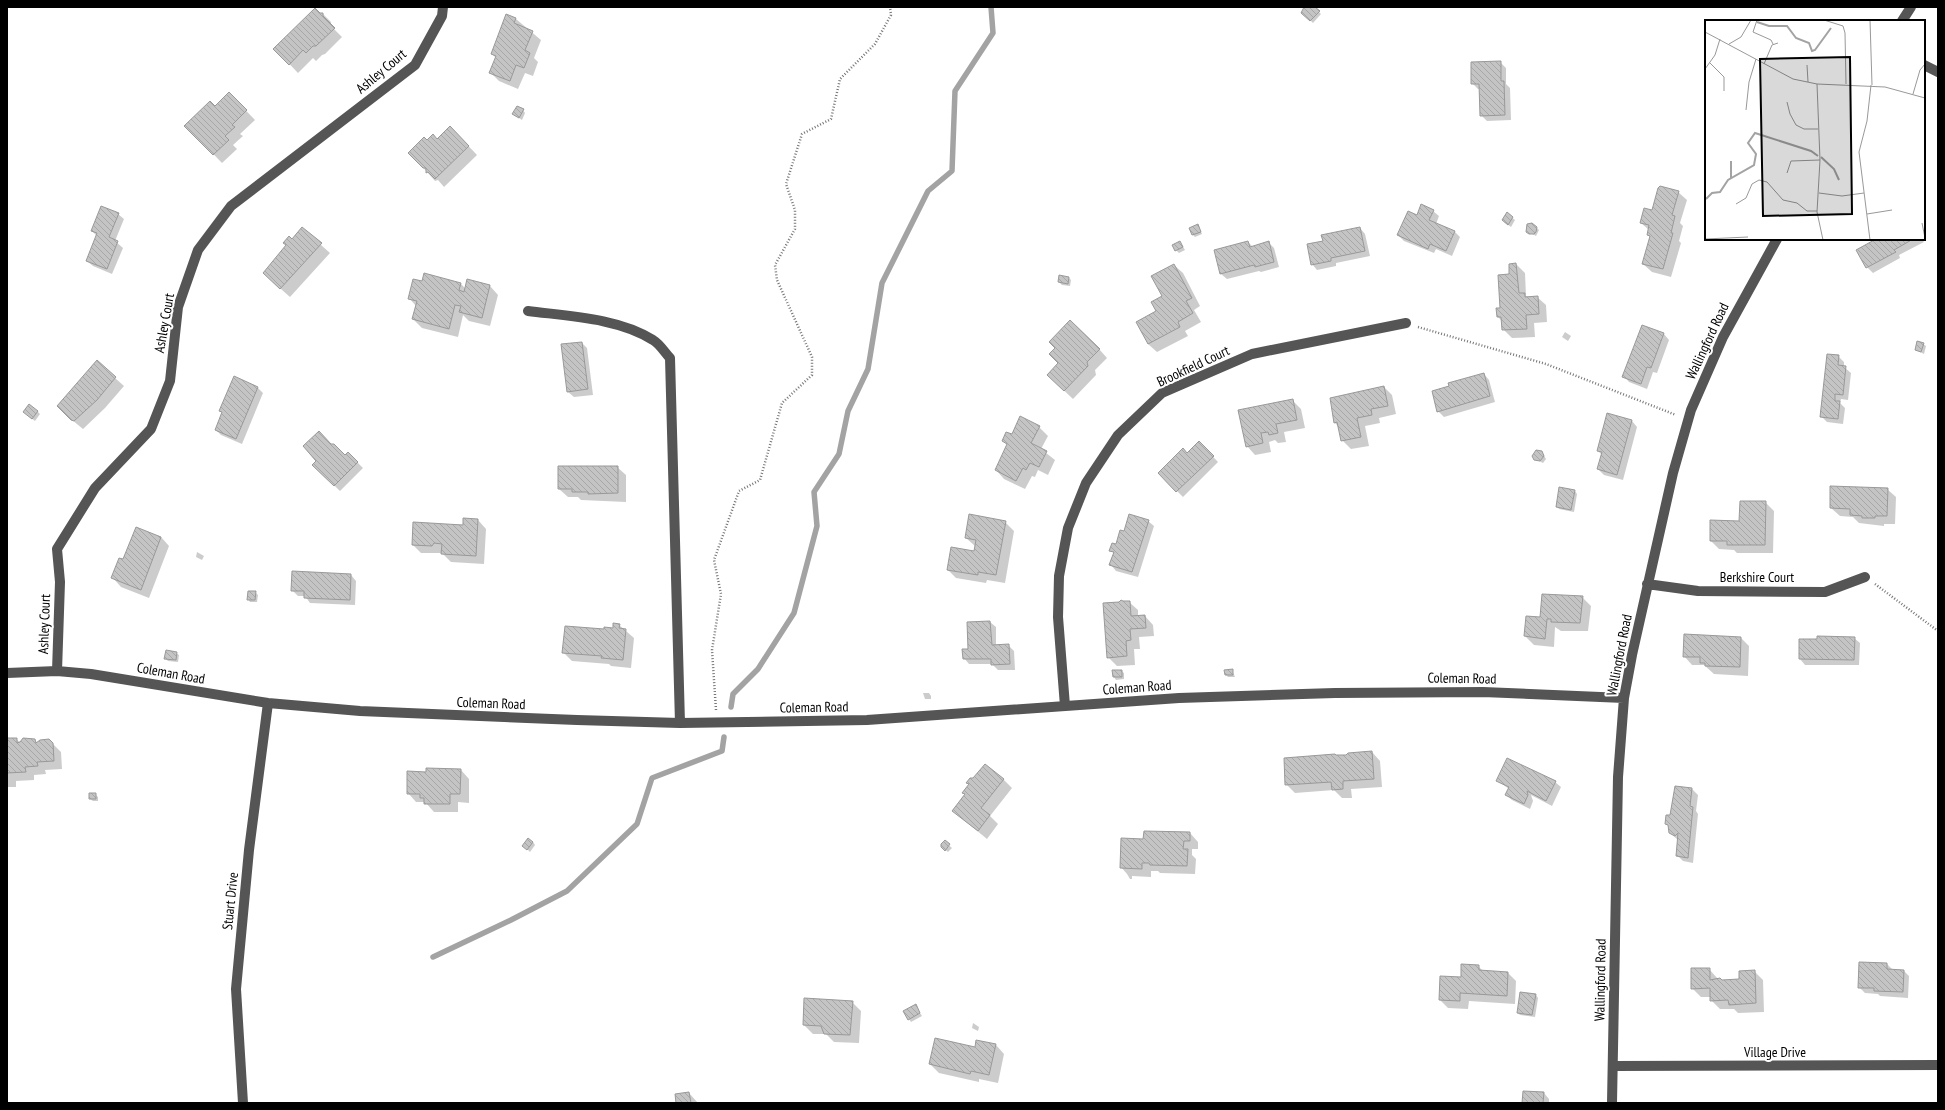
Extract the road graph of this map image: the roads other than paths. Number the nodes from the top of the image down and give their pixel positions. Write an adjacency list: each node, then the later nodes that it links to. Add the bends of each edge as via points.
1 (443, 7): 11 (street, Ashley Court, via 442,16 415,65 231,206 198,250 178,307 170,381 151,429 95,488 57,549 60,582)
2 (1910, 7): 3 (street)
3 (1903, 20)
4 (1925, 66): 5 (street)
5 (1938, 72)
6 (1776, 240): 10 (street, Wallingford Road, via 1723,337 1705,376 1673,473)
7 (528, 311): 16 (street, via 631,328 655,341 670,358)
8 (1406, 323): 15 (street, Brookfield Court, via 1252,354 1162,393 1118,434 1086,483 1068,528 1059,576 1058,617)
9 (1865, 577): 10 (street, Berkshire Court, via 1824,592 1698,591)
10 (1647, 584): 13 (street, Wallingford Road)
11 (57, 671): 12 (street, Coleman Road); 14 (street, Coleman Road, via 137,681)
12 (7, 672)
13 (1624, 698): 15 (street, Coleman Road, via 1394,691 1219,696); 18 (street, Wallingford Road, via 1618,788)
14 (268, 703): 16 (street, Coleman Road, via 399,714); 19 (street, Stuart Drive, via 236,988)
15 (1065, 706): 16 (street, Coleman Road, via 867,720)
16 (680, 722)
17 (1938, 1065): 18 (street, Village Drive)
18 (1612, 1066): 20 (street, Wallingford Road)
19 (243, 1103)
20 (1612, 1103)

